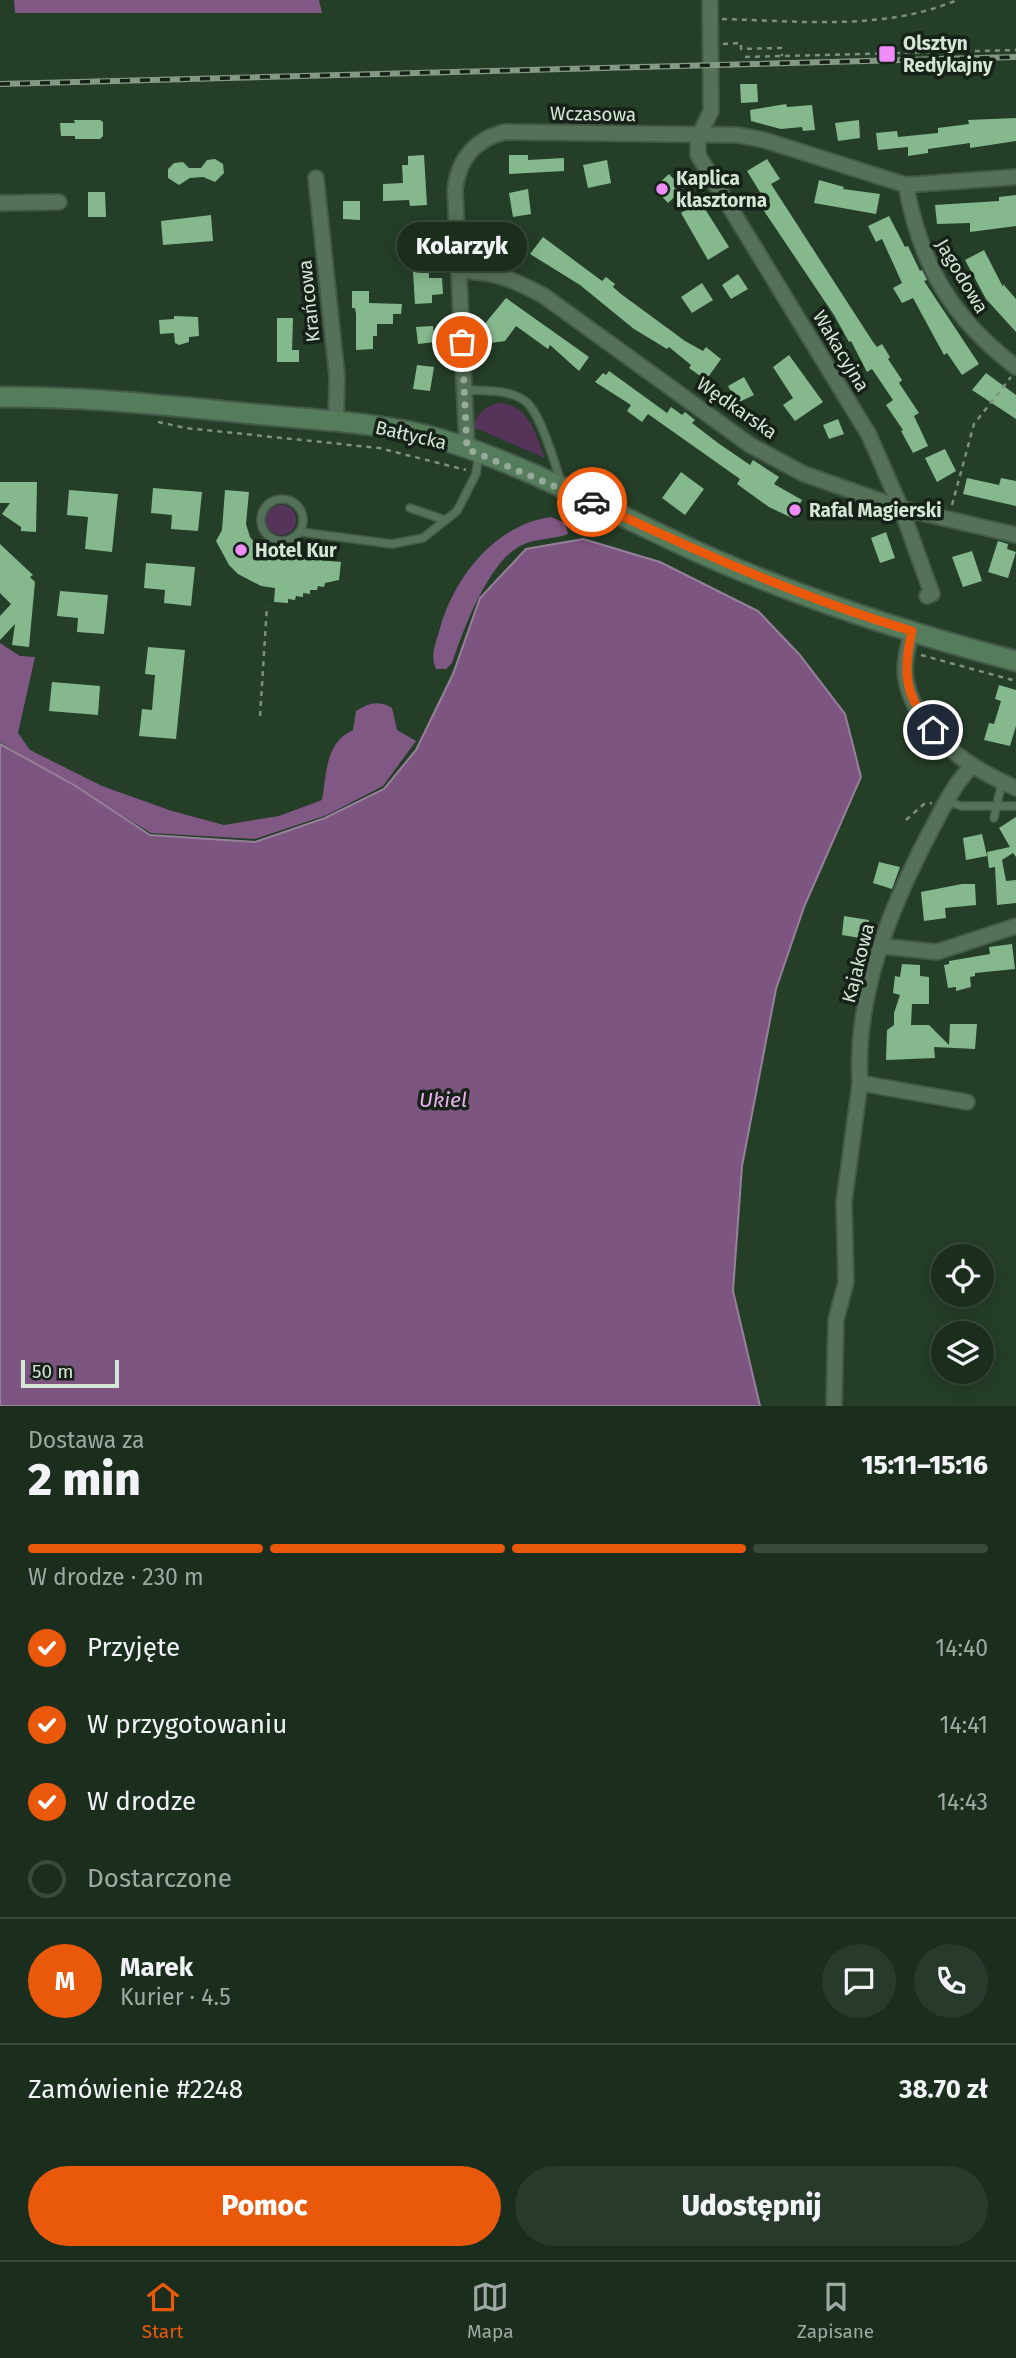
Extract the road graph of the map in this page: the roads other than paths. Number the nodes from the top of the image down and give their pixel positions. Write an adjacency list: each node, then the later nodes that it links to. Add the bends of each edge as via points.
1 (710, 0): 2 (street, via 711,115)
2 (699, 135): 5 (street, Wczasowa, via 756,138); 8 (street, Wczasowa, via 492,135 468,154 457,171); 16 (street, Wakacyjna, via 701,160 869,435)
3 (1016, 177): 5 (street, Wczasowa)
4 (316, 178): 12 (street, Krańcowa, via 337,376)
5 (906, 186): 9 (street, Jagodowa, via 921,248 958,314)
6 (59, 202): 7 (street)
7 (0, 203)
8 (458, 271): 10 (street, Wczasowa); 16 (street, Wędkarska, via 491,272 519,282 625,352 750,445 804,474)
9 (1015, 370)
10 (465, 390): 13 (street, Wczasowa); 14 (lane, via 506,393 526,401 536,415)
11 (0, 397): 12 (main road, Bałtycka, via 125,401)
12 (336, 421): 13 (main road, Bałtycka, via 391,427)
13 (474, 459): 14 (main road, Bałtycka); 17 (lane, via 457,511)
14 (563, 489): 21 (main road, Bałtycka, via 720,562)
15 (410, 508): 17 (lane)
16 (901, 508): 19 (street, Wędkarska); 20 (street, Wakacyjna, via 932,594)
17 (445, 520): 18 (lane, via 423,538 392,544)
18 (301, 532): 18 (lane, via 290,541 270,538 262,527 265,507 277,499 292,501 302,511)
19 (1016, 535)
20 (927, 596)
21 (910, 640): 22 (main road, Bałtycka); 23 (street, via 905,660 907,684 918,712 948,748)
22 (1016, 661)
23 (972, 766): 24 (street); 26 (street, Kajakowa)
24 (1002, 782): 25 (street); 27 (lane)
25 (1016, 788)
26 (946, 801): 27 (lane); 31 (street, Kajakowa, via 898,893)
27 (995, 806): 28 (lane); 29 (lane)
28 (1016, 806)
29 (994, 818)
30 (1016, 926): 31 (street, via 937,952)
31 (880, 946): 32 (street, Kajakowa, via 869,983 859,1054)
32 (860, 1083): 33 (street); 34 (street, Kajakowa, via 844,1202 846,1282 836,1321)
33 (967, 1102)
34 (834, 1406)

